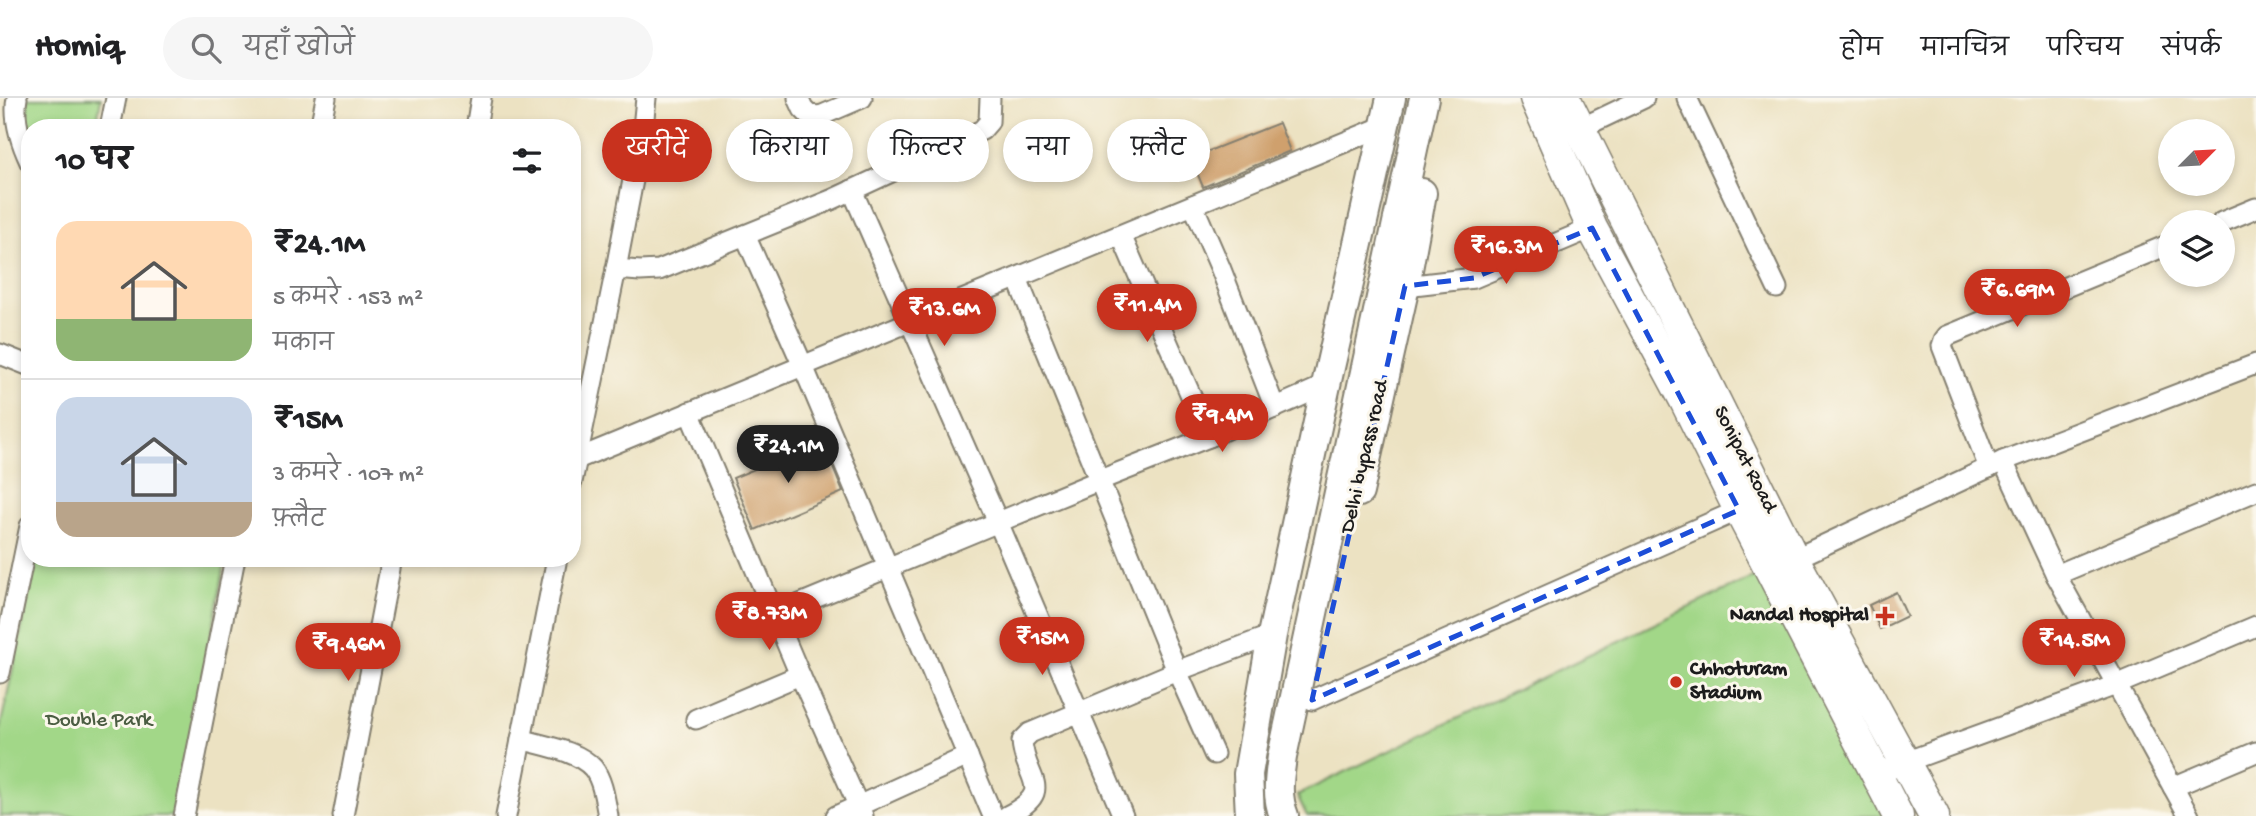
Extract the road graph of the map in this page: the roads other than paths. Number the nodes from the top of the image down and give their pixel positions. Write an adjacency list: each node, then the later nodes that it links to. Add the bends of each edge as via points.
1 (17, 98): 22 (street)
2 (116, 98): 17 (street)
3 (326, 98): 18 (street)
4 (481, 98): 19 (street)
5 (646, 98): 31 (street)
6 (798, 98): 7 (street, via 809,115 820,116)
7 (862, 98)
8 (990, 98): 23 (street, via 989,122 982,130)
9 (1391, 98): 20 (main road)
10 (1408, 98): 44 (main road)
11 (1424, 98): 44 (main road)
12 (1442, 98): 33 (main road, Delhi bypass road)
13 (1535, 98): 27 (main road, Sonipat Road)
14 (1565, 98): 21 (main road, Sonipat Road)
15 (1644, 98): 21 (street)
16 (1687, 98): 34 (street)
17 (112, 119)
18 (322, 119)
19 (478, 119)
20 (1384, 126): 24 (street); 40 (main road)
21 (1581, 128): 41 (main road, Sonipat Road)
22 (21, 140)
23 (852, 190): 28 (street); 35 (street)
24 (1193, 205): 29 (street); 42 (street)
25 (2256, 208): 26 (street)
26 (2235, 217)
27 (1592, 228): 33 (street, via 1474,278); 41 (main road, Sonipat Road)
28 (745, 235): 31 (street, via 659,270); 39 (street)
29 (1121, 235): 32 (street); 45 (street)
30 (2158, 249): 48 (street, via 1947,336 1942,346)
31 (616, 269): 46 (street)
32 (1017, 278): 35 (street); 49 (street)
33 (1405, 286): 67 (main road, Delhi bypass road)
34 (1777, 288)
35 (910, 322): 39 (street); 52 (street)
36 (0, 354): 37 (street)
37 (21, 362)
38 (2256, 364): 48 (street)
39 (803, 366): 43 (street); 58 (street)
40 (1326, 385): 42 (street); 62 (main road)
41 (1697, 395): 51 (main road, Sonipat Road); 53 (main road, Sonipat Road)
42 (1275, 408): 45 (street)
43 (690, 412): 47 (street); 60 (street)
44 (1348, 413): 78 (main road, via 1275,711 1260,794); 87 (main road, via 1282,757 1278,801)
45 (1209, 437): 49 (street)
46 (581, 440)
47 (581, 457)
48 (1996, 464): 53 (street); 59 (street)
49 (1100, 480): 52 (street); 63 (street)
50 (2256, 491): 59 (street)
51 (1739, 510): 67 (street); 75 (main road, Sonipat Road)
52 (998, 522): 58 (street); 68 (street)
53 (1794, 559): 74 (main road, Sonipat Road)
54 (22, 567): 64 (street)
55 (233, 567): 79 (street)
56 (390, 567): 80 (street)
57 (555, 567): 70 (street)
58 (887, 568): 60 (street); 73 (street)
59 (2056, 575): 66 (street)
60 (776, 614): 65 (street)
61 (2256, 626): 66 (street)
62 (1272, 635): 63 (street); 78 (main road, via 1248,774)
63 (1177, 671): 68 (street); 72 (street)
64 (0, 673)
65 (800, 675): 69 (street); 77 (street)
66 (2116, 685): 74 (street); 76 (street)
67 (1312, 700): 87 (main road, Delhi bypass road)
68 (1078, 712): 85 (street, via 1021,741 1034,795 1030,803); 86 (street)
69 (696, 719)
70 (521, 739): 81 (street); 82 (street, via 572,754 594,769)
71 (2256, 752): 76 (street)
72 (1214, 754)
73 (968, 756): 77 (street); 84 (street)
74 (1905, 762): 75 (street); 89 (main road, Sonipat Road)
75 (1877, 776): 88 (main road, Sonipat Road)
76 (2172, 787): 90 (street)
77 (861, 811): 83 (street)
78 (1249, 813)
79 (184, 816)
80 (343, 816)
81 (506, 816)
82 (608, 816)
83 (836, 816)
84 (993, 816)
85 (1007, 816)
86 (1123, 816)
87 (1286, 816)
88 (1898, 816)
89 (1934, 816)
90 (2189, 816)

